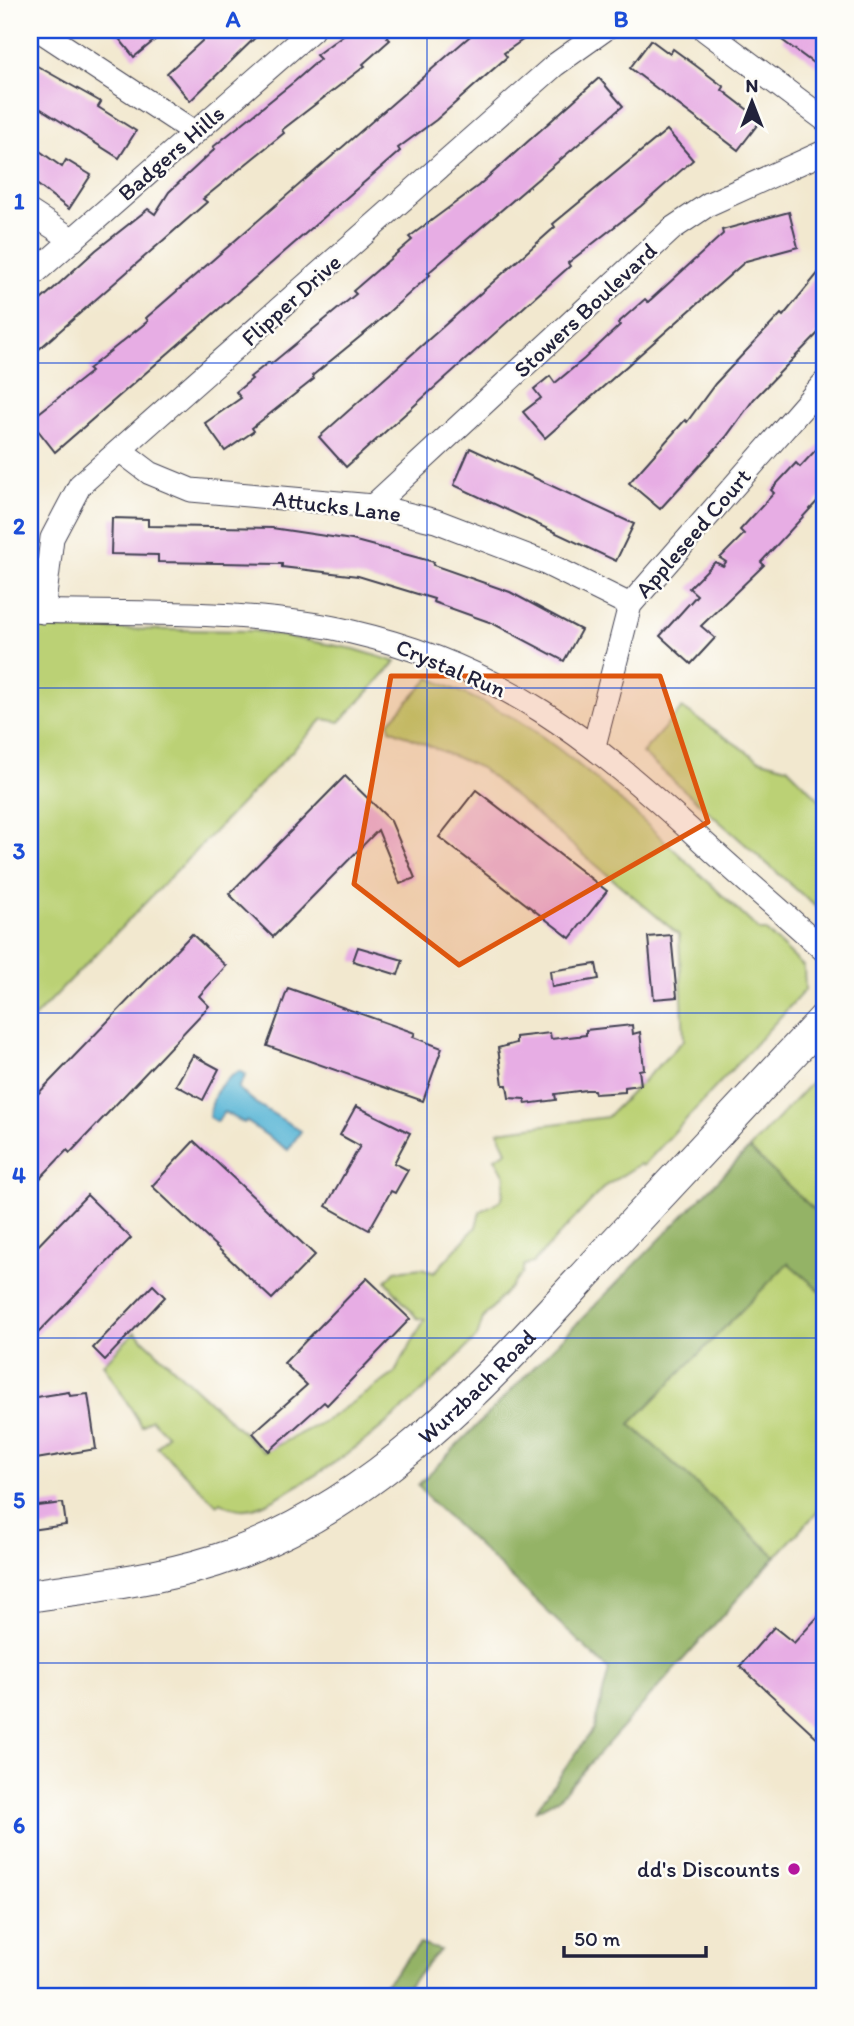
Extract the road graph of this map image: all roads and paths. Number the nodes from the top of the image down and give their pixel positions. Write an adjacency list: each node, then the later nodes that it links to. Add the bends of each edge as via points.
1 (313, 30): 6 (street, Badgers Hills)
2 (604, 30): 12 (street, Flipper Drive, via 555,65)
3 (705, 30): 5 (street)
4 (54, 33): 6 (street)
5 (824, 119)
6 (194, 132): 9 (street, Badgers Hills)
7 (824, 152): 13 (street, Stowers Boulevard, via 709,204 673,228)
8 (30, 212): 9 (street)
9 (73, 240): 10 (street, Badgers Hills)
10 (30, 277)
11 (824, 383): 14 (street, Appleseed Court)
12 (121, 451): 13 (street, Attucks Lane, via 150,473 191,490); 15 (street, Flipper Drive, via 80,485 52,538)
13 (373, 506): 14 (street, Attucks Lane, via 436,521 543,562)
14 (630, 605): 16 (street, Appleseed Court)
15 (36, 612): 16 (street, Crystal Run, via 230,618 351,631 477,674 550,714)
16 (594, 746): 17 (street, Crystal Run)
17 (824, 950)
18 (824, 1019): 19 (main road, Wurzbach Road, via 529,1335 426,1437 347,1498 232,1556 166,1575)
19 (30, 1596)

